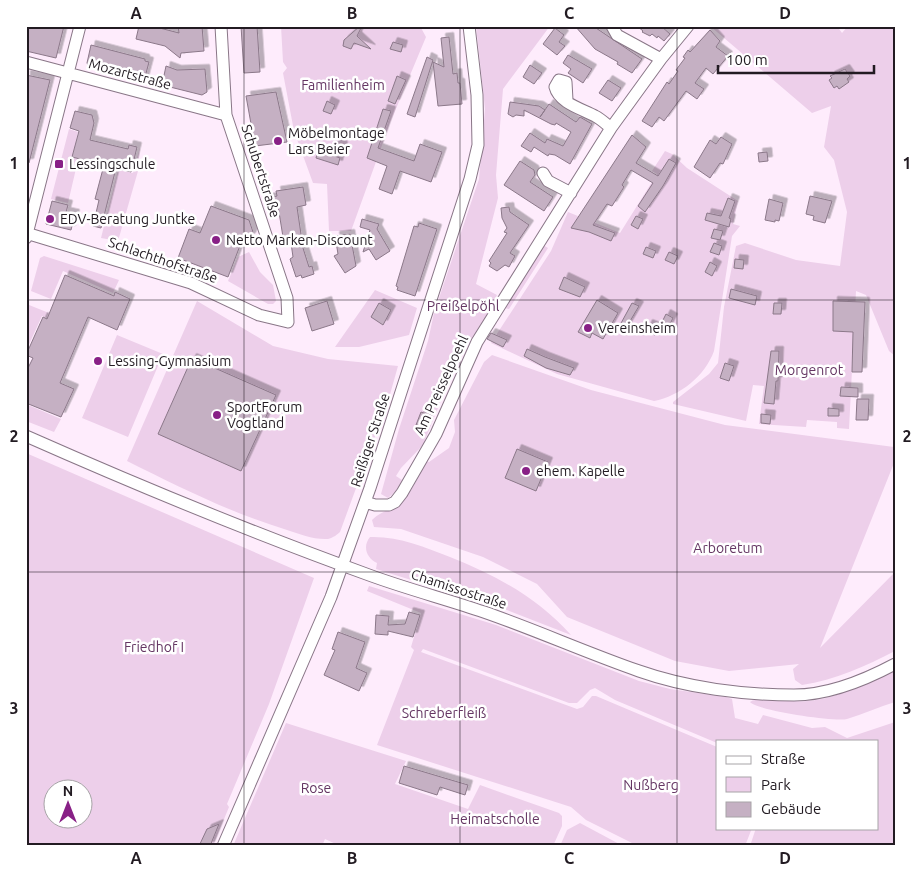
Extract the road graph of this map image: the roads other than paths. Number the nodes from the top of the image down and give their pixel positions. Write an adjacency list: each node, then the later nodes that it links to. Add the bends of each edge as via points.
1 (80, 26): 8 (street)
2 (221, 26): 10 (street, Schubertstraße)
3 (469, 26): 17 (street, Reißiger Straße, via 477,95 478,145)
4 (612, 26): 6 (street, via 617,35)
5 (688, 26): 6 (street, Am Preisselpoehl)
6 (661, 59): 11 (street, Am Preisselpoehl)
7 (26, 62): 8 (street, Mozartstraße)
8 (68, 72): 10 (street, Mozartstraße); 14 (street)
9 (567, 100): 11 (street)
10 (226, 115): 15 (street, Schubertstraße, via 287,298)
11 (611, 128): 13 (street, Am Preisselpoehl)
12 (543, 173): 13 (street, via 548,181)
13 (571, 193): 17 (street, Am Preisselpoehl, via 477,342 436,434 402,493 389,505)
14 (27, 235): 15 (street, Schlachthofstraße, via 191,283 259,315)
15 (288, 322)
16 (26, 436): 18 (street, Chamissostraße, via 243,529)
17 (365, 502): 18 (street, Reißiger Straße)
18 (342, 566): 19 (street, Chamissostraße, via 483,612 640,672 694,684 771,694 813,694 867,679); 20 (street, Reißiger Straße)
19 (895, 664)
20 (223, 846)

